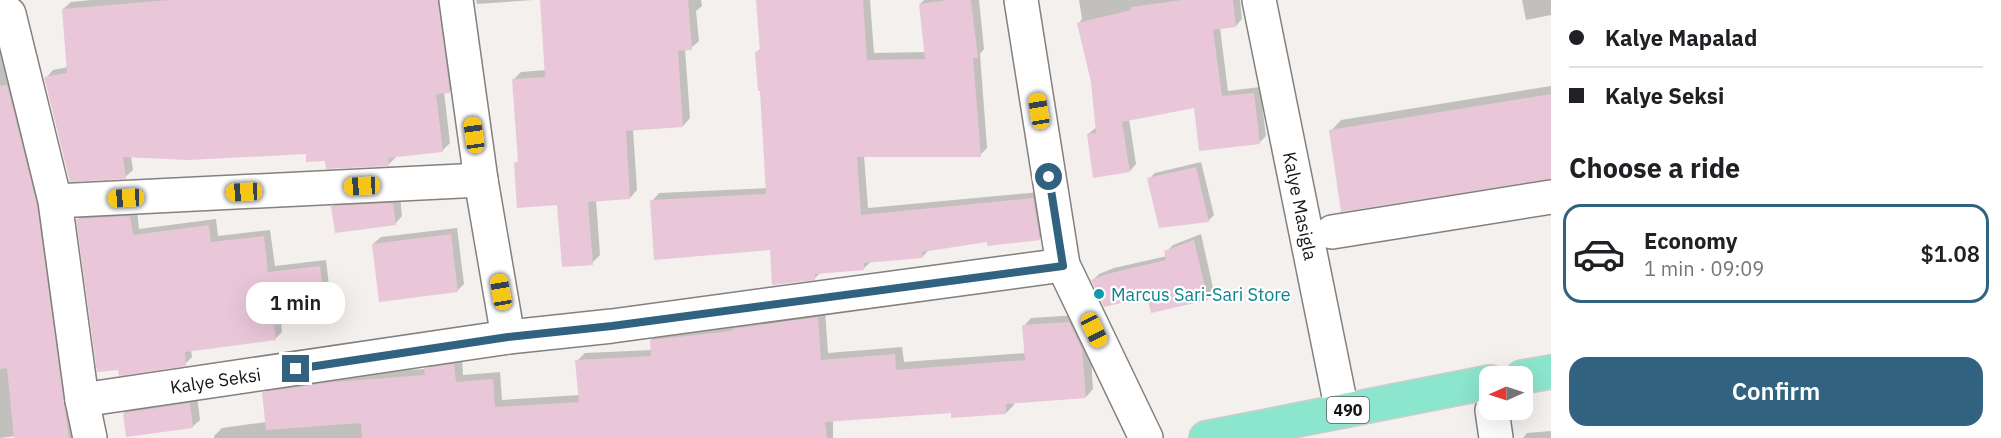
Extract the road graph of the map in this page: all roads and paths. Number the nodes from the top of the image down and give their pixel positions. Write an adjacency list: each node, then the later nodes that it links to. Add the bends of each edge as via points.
1 (456, 0): 5 (street)
2 (1021, 0): 9 (street)
3 (1259, 0): 15 (street, Kalye Masigla)
4 (9, 14): 7 (street)
5 (481, 180): 7 (street); 10 (street)
6 (1551, 197): 8 (street)
7 (55, 201): 14 (street)
8 (1332, 232)
9 (1063, 266): 10 (street, Kalye Seksi); 18 (street)
10 (508, 337): 14 (street, Kalye Seksi)
11 (1551, 372): 12 (main road)
12 (1533, 375)
13 (1479, 385): 15 (main road, 490)
14 (82, 400): 17 (street)
15 (1342, 411): 19 (main road, 490)
16 (1493, 420): 20 (street)
17 (90, 438)
18 (1146, 438)
19 (1206, 438)
20 (1496, 438)

